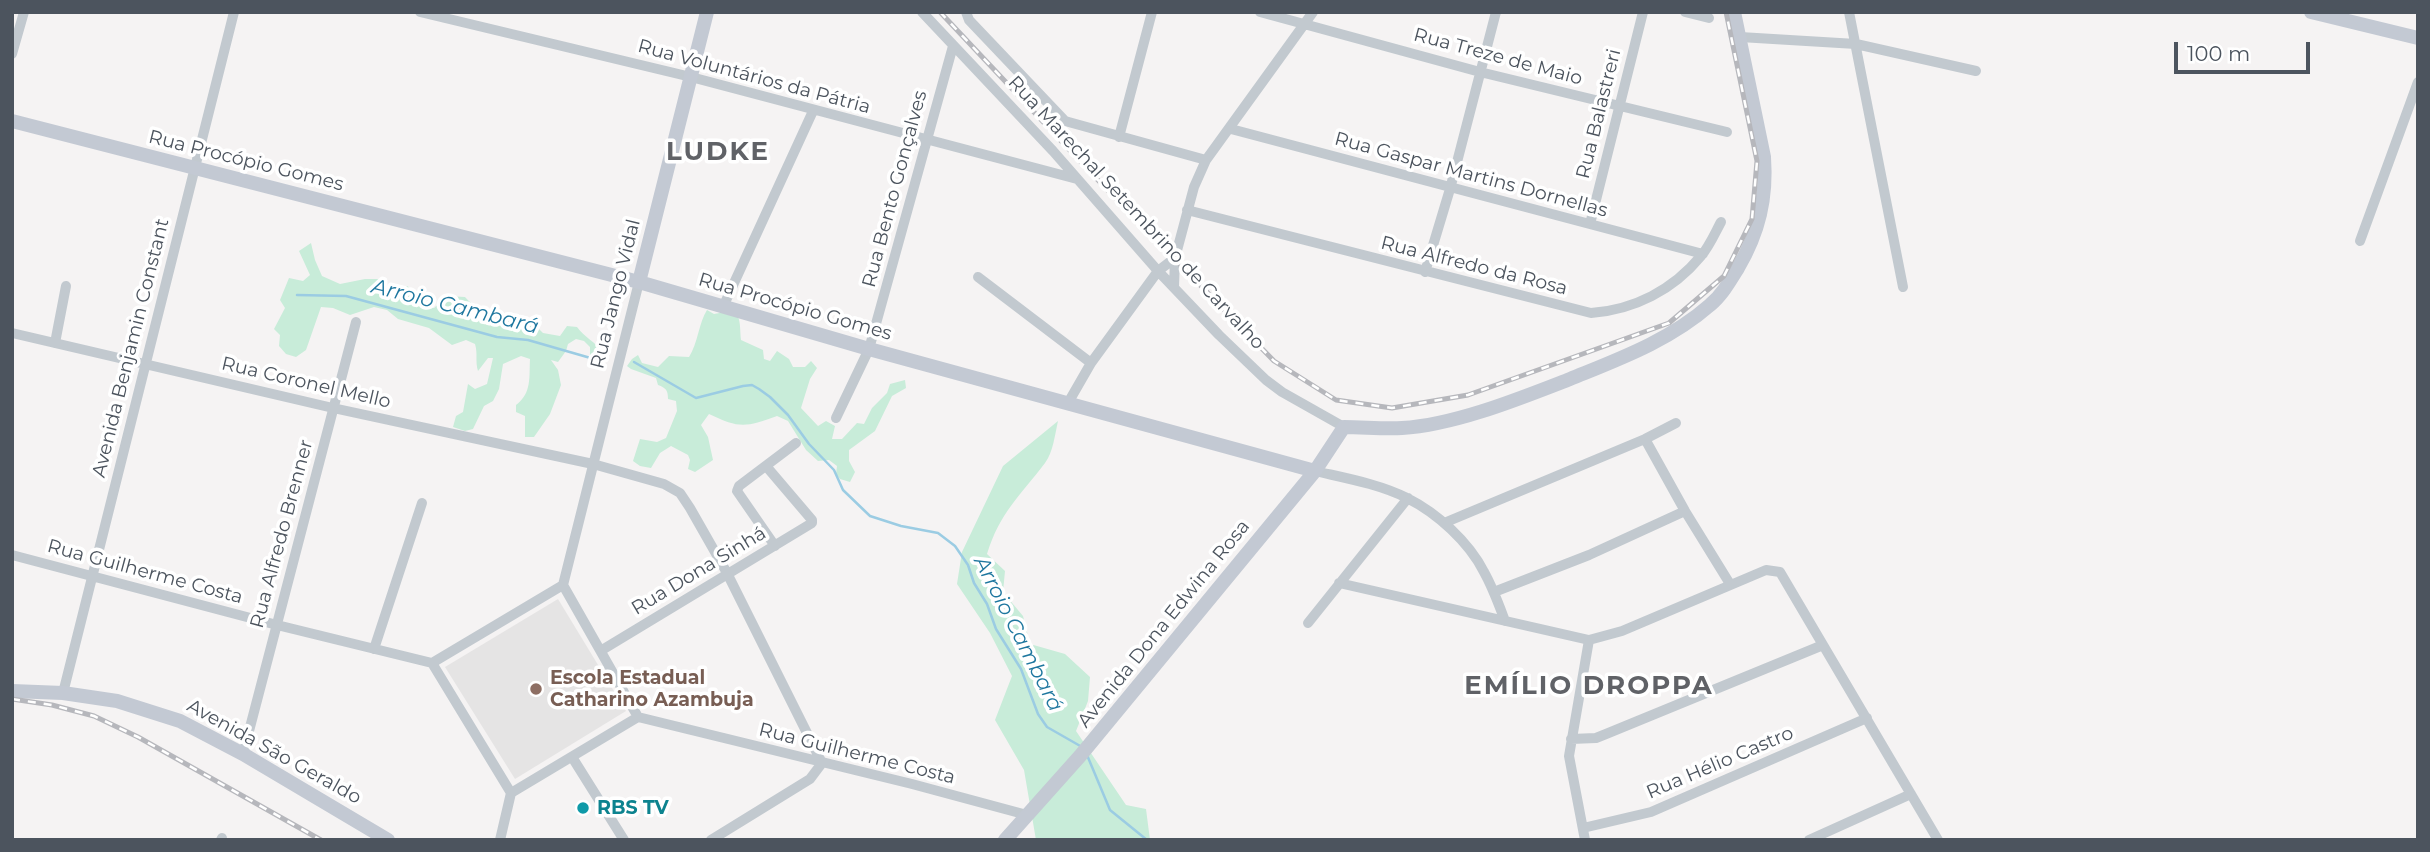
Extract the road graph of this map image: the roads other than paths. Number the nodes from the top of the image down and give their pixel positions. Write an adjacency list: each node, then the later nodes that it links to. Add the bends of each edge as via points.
1 (24, 12): 22 (street)
2 (234, 12): 35 (street, Avenida Benjamin Constant)
3 (420, 12): 25 (street, Rua Voluntários da Pátria)
4 (708, 12): 25 (street, Rua Jango Vidal)
5 (922, 12): 21 (street, Rua Marechal Setembrino de Carvalho)
6 (965, 12): 32 (street, via 1065,121)
7 (1152, 12): 32 (street)
8 (1260, 12): 17 (street, Rua Treze de Maio)
9 (1313, 12): 17 (street)
10 (1496, 12): 24 (street)
11 (1643, 12): 27 (street, Rua Balastreri)
12 (1685, 12): 16 (street)
13 (1734, 12): 18 (street, Rua Marechal Setembrino de Carvalho)
14 (1849, 12): 20 (street)
15 (2311, 12): 19 (street)
16 (1709, 18)
17 (1305, 24): 24 (street, Rua Treze de Maio); 30 (street)
18 (1740, 37): 20 (street); 62 (street, Rua Marechal Setembrino de Carvalho, via 1766,180 1752,245 1711,305 1647,347 1517,400 1433,424)
19 (2418, 38)
20 (1856, 44): 23 (street); 50 (street)
21 (953, 46): 33 (street, Rua Bento Gonçalves); 36 (street, Rua Marechal Setembrino de Carvalho)
22 (12, 54)
23 (1976, 71)
24 (1480, 72): 27 (street, Rua Treze de Maio); 37 (street)
25 (691, 77): 28 (street, Rua Voluntários da Pátria); 47 (street, Rua Jango Vidal)
26 (2418, 82): 41 (street)
27 (1618, 106): 31 (street, Rua Treze de Maio); 40 (street, Rua Balastreri)
28 (813, 111): 33 (street, Rua Voluntários da Pátria); 51 (street)
29 (12, 121): 35 (street, Rua Procópio Gomes)
30 (1231, 129): 34 (street); 37 (street, Rua Gaspar Martins Dornellas)
31 (1727, 132)
32 (1119, 137): 34 (street)
33 (926, 139): 36 (street, Rua Voluntários da Pátria); 55 (street, Rua Bento Gonçalves)
34 (1206, 160): 38 (street)
35 (194, 167): 47 (street, Rua Procópio Gomes); 57 (street, Avenida Benjamin Constant)
36 (1077, 179): 44 (street, Rua Marechal Setembrino de Carvalho)
37 (1450, 189): 40 (street, Rua Gaspar Martins Dornellas); 45 (street)
38 (1186, 210): 43 (street); 45 (street, Rua Alfredo da Rosa)
39 (1721, 222): 42 (street, Rua Alfredo da Rosa)
40 (1590, 224): 42 (street, Rua Gaspar Martins Dornellas)
41 (2360, 241)
42 (1703, 254): 45 (street, Rua Alfredo da Rosa, via 1650,298 1614,312 1591,313)
43 (1175, 258): 44 (street); 49 (street)
44 (1158, 271): 49 (street, Rua Marechal Setembrino de Carvalho); 56 (street)
45 (1425, 272)
46 (978, 277): 56 (street)
47 (639, 282): 51 (street, Rua Procópio Gomes); 65 (street, Rua Jango Vidal)
48 (66, 286): 54 (street)
49 (1174, 287): 62 (street, Rua Marechal Setembrino de Carvalho, via 1266,380)
50 (1903, 287)
51 (723, 307): 55 (street, Rua Procópio Gomes)
52 (356, 322): 59 (street, Rua Alfredo Brenner)
53 (12, 333): 54 (street, Rua Coronel Mello)
54 (55, 343): 57 (street, Rua Coronel Mello)
55 (869, 349): 58 (street, Rua Procópio Gomes); 60 (street, Rua Bento Gonçalves)
56 (1091, 363): 58 (street)
57 (146, 364): 59 (street, Rua Coronel Mello); 75 (street, Avenida Benjamin Constant)
58 (1068, 402): 67 (street, Rua Procópio Gomes)
59 (333, 408): 65 (street, Rua Coronel Mello); 82 (street, Rua Alfredo Brenner)
60 (836, 418)
61 (1676, 423): 63 (street)
62 (1344, 427): 67 (street, Avenida Dona Edwina Rosa)
63 (1645, 439): 70 (street); 71 (street)
64 (796, 443): 66 (street)
65 (593, 464): 74 (street, Rua Coronel Mello, via 680,493); 78 (street, Rua Jango Vidal)
66 (766, 466): 72 (street, via 737,491); 72 (street, Rua Dona Sinhá, via 812,520)
67 (1315, 471): 68 (street, Rua Procópio Gomes); 98 (street, Avenida Dona Edwina Rosa)
68 (1408, 498): 71 (street, Rua Procópio Gomes); 76 (street)
69 (422, 503): 85 (street)
70 (1685, 511): 77 (street); 79 (street)
71 (1444, 523): 79 (street, Rua Procópio Gomes, via 1471,552)
72 (775, 546): 74 (street, Rua Dona Sinhá)
73 (12, 555): 75 (street, Rua Guilherme Costa)
74 (727, 573): 86 (street, Rua Dona Sinhá); 95 (street, Rua Coronel Mello)
75 (91, 575): 82 (street, Rua Guilherme Costa); 89 (street, Avenida Benjamin Constant)
76 (1339, 583): 80 (street); 81 (street)
77 (1730, 584): 83 (street, via 1622,631); 84 (street, via 1766,570 1780,572)
78 (563, 585): 86 (street); 87 (street)
79 (1494, 592): 80 (street, Rua Procópio Gomes)
80 (1505, 621): 83 (street)
81 (1308, 623)
82 (277, 625): 85 (street, Rua Guilherme Costa); 93 (street, Rua Alfredo Brenner)
83 (1589, 640): 92 (street)
84 (1823, 645): 91 (street); 92 (street, via 1596,738)
85 (374, 649): 87 (street, Rua Guilherme Costa)
86 (602, 650): 90 (street)
87 (432, 663): 96 (street)
88 (12, 691): 89 (street, Avenida São Geraldo)
89 (63, 693): 93 (street, Avenida São Geraldo, via 152,711)
90 (638, 717): 94 (street); 95 (street, Rua Guilherme Costa)
91 (1867, 718): 97 (street); 99 (street, Rua Hélio Castro, via 1651,812)
92 (1571, 739): 99 (street, via 1570,770)
93 (243, 754): 100 (street, Avenida São Geraldo)
94 (572, 757): 96 (street); 102 (street)
95 (822, 763): 98 (street, Rua Guilherme Costa); 103 (street, via 810,779)
96 (511, 793): 101 (street)
97 (1911, 794): 106 (street); 107 (street)
98 (1027, 815): 104 (street, Avenida Dona Edwina Rosa)
99 (1583, 828): 105 (street)
100 (388, 840)
101 (500, 840)
102 (624, 840)
103 (710, 840)
104 (1005, 840)
105 (1585, 840)
106 (1809, 840)
107 (1938, 840)

